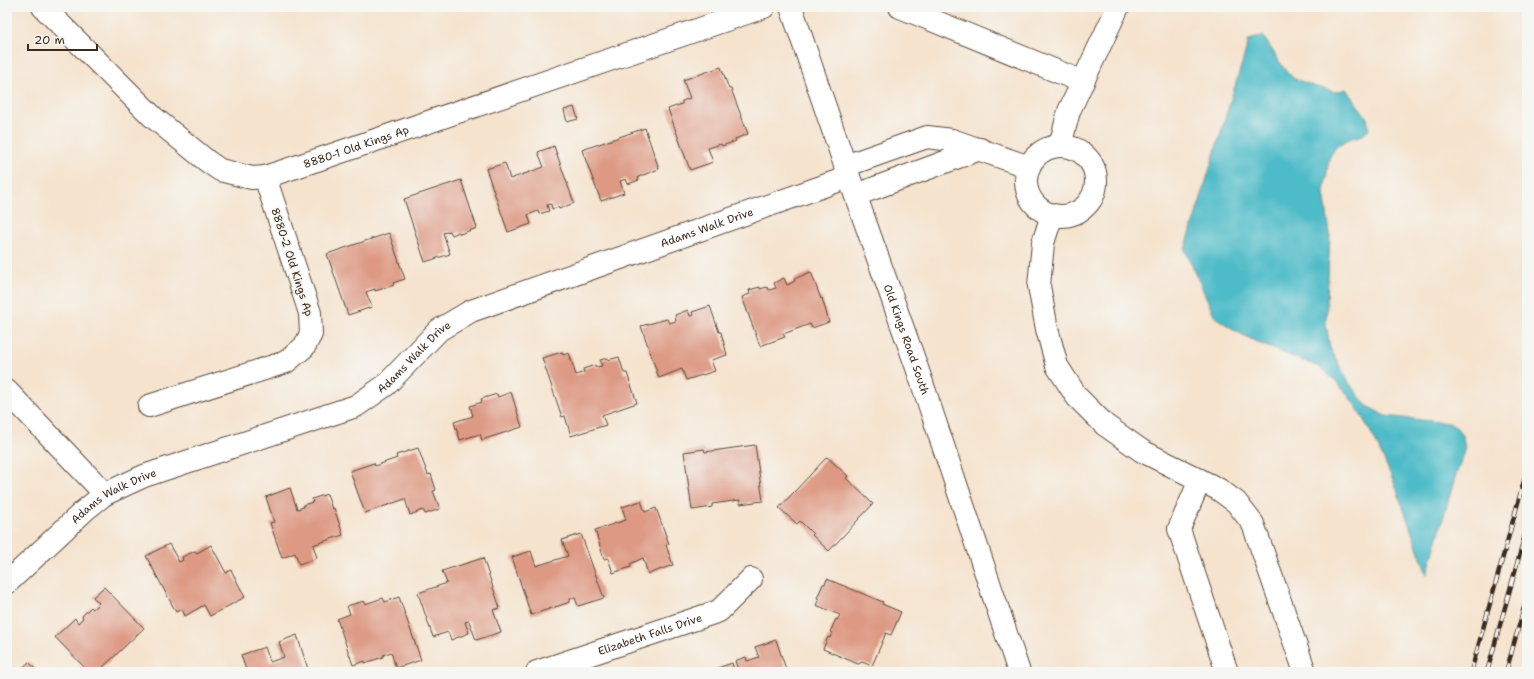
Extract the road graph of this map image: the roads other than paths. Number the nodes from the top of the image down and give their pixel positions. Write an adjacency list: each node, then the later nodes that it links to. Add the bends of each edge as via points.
1 (43, 7): 11 (street, 8880-1 Old Kings Ap, via 152,117 207,161 220,170 252,178)
2 (764, 7): 6 (street, 8880-1 Old Kings Ap)
3 (791, 7): 12 (street, Old Kings Road South)
4 (900, 7): 7 (street)
5 (1118, 7): 7 (street)
6 (716, 14): 11 (street, 8880-1 Old Kings Ap, via 333,155)
7 (1083, 82): 8 (street, via 1069,111)
8 (1060, 146): 10 (street, via 1048,148 1036,156); 13 (street, via 1072,147 1087,157 1096,172 1097,184 1094,196 1087,206 1076,214)
9 (980, 149): 10 (street); 12 (street); 12 (street, via 952,140 927,137)
10 (1029, 167): 13 (street, via 1027,191 1040,210)
11 (265, 177): 15 (street, 8880-2 Old Kings Ap, via 310,314 311,334 304,347 286,362)
12 (850, 179): 17 (street, Adams Walk Drive, via 471,311 440,330 386,385 356,406 144,476); 21 (street, Old Kings Road South)
13 (1052, 215): 16 (street, via 1043,243 1039,286 1057,366 1077,397 1105,425 1142,451)
14 (7, 391): 17 (street)
15 (149, 406)
16 (1200, 480): 22 (street, via 1179,529); 23 (street, via 1236,502 1253,524)
17 (105, 494): 19 (street, Adams Walk Drive)
18 (751, 579): 20 (street, Elizabeth Falls Drive, via 719,611)
19 (7, 583)
20 (537, 672)
21 (1020, 672)
22 (1227, 672)
23 (1305, 672)

